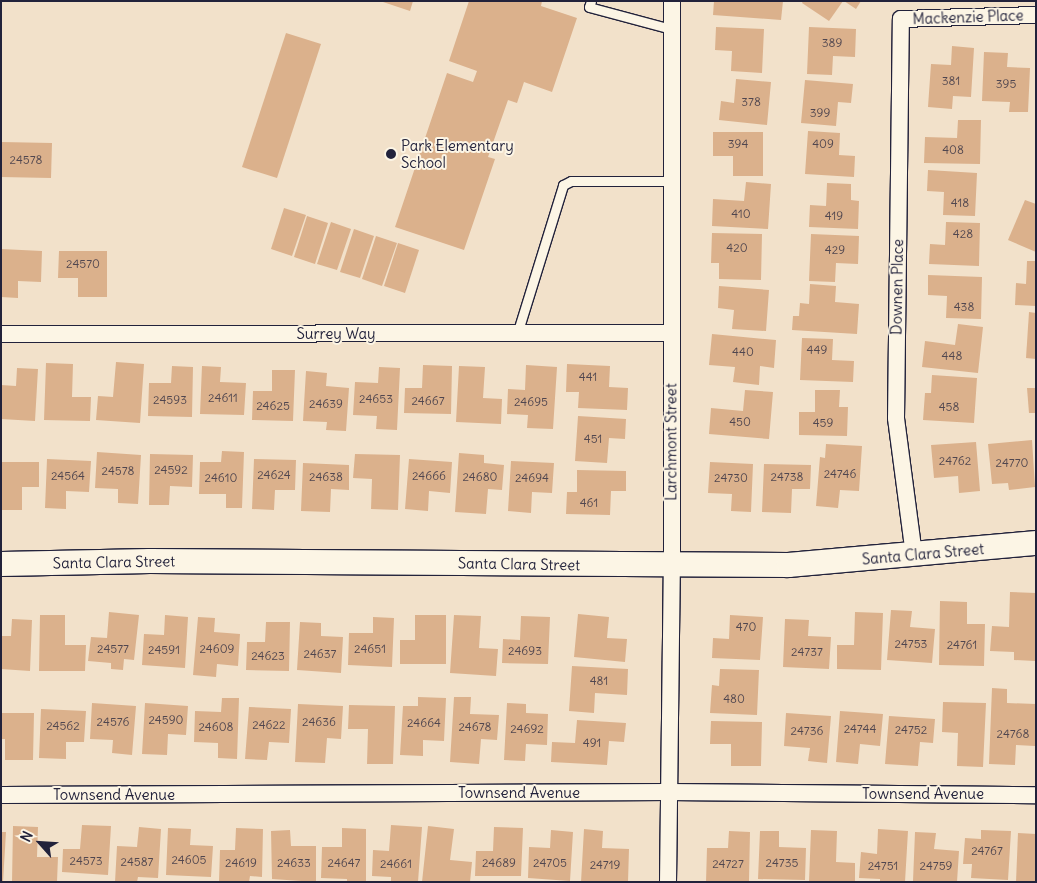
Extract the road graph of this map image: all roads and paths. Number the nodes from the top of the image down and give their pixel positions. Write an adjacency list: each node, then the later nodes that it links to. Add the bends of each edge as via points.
1 (591, 1): 5 (lane, via 589,7)
2 (672, 1): 5 (street, Larchmont Street)
3 (1036, 15): 4 (street, Mackenzie Place)
4 (901, 18): 11 (street, Downen Place, via 896,418)
5 (672, 29): 6 (street, Larchmont Street)
6 (671, 181): 8 (lane, via 571,181 563,185); 9 (street, Larchmont Street)
7 (1, 334): 8 (street, Surrey Way)
8 (517, 334): 9 (street, Surrey Way)
9 (670, 334): 13 (street, Larchmont Street)
10 (1036, 543): 11 (main road, Santa Clara Street)
11 (914, 555): 13 (main road, Santa Clara Street, via 789,565)
12 (1, 564): 13 (main road, Santa Clara Street, via 189,561)
13 (672, 565): 14 (street, Larchmont Street)
14 (668, 792): 15 (street, Townsend Avenue); 16 (street, Townsend Avenue); 17 (street, Larchmont Street)
15 (1036, 794)
16 (1, 795)
17 (668, 882)

